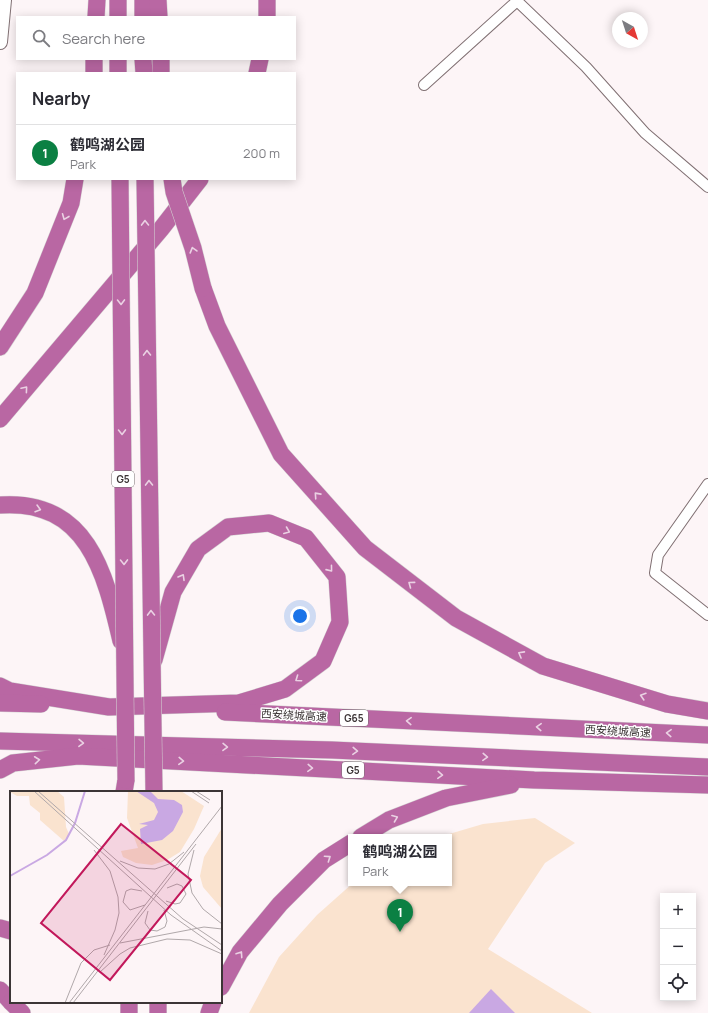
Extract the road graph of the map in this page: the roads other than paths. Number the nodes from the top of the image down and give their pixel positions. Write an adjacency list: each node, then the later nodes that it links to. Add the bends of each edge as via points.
1 (4, 0): 13 (street)
2 (97, 0): 8 (highway)
3 (118, 0): 9 (highway)
4 (143, 0): 10 (highway)
5 (158, 0): 11 (highway)
6 (267, 0): 12 (highway)
7 (516, 0): 24 (street); 30 (street, via 586,67 645,133)
8 (96, 16)
9 (118, 16)
10 (143, 16)
11 (159, 16)
12 (267, 16)
13 (0, 42)
14 (94, 60): 19 (highway)
15 (118, 60): 20 (highway)
16 (144, 60): 21 (highway)
17 (161, 60): 22 (highway)
18 (260, 60): 23 (highway)
19 (94, 72)
20 (118, 72)
21 (144, 72)
22 (162, 72)
23 (256, 72)
24 (424, 86)
25 (75, 180): 31 (highway, one-way to 31, via 71,203 35,293)
26 (120, 180): 36 (highway, G5, one-way to 36, bridge)
27 (144, 180): 37 (highway, one-way to 27, bridge)
28 (172, 180): 41 (highway, one-way to 28, bridge, via 668,704 543,666 456,618 365,548 281,454 217,326 203,288)
29 (199, 180): 32 (highway, one-way to 29, via 161,229)
30 (708, 187)
31 (0, 347)
32 (0, 419)
33 (708, 484): 35 (street, via 658,555 655,573)
34 (0, 505): 36 (highway, one-way to 36, bridge, via 38,507 65,520 90,548 110,591)
35 (708, 615)
36 (125, 659): 48 (highway, G5, bridge)
37 (152, 666): 40 (highway, one-way to 40, bridge, via 173,592 198,549 228,527 269,523 306,538 337,577 340,622 323,661 284,689 240,703); 49 (highway, bridge)
38 (0, 686): 40 (highway, via 10,691)
39 (0, 703): 40 (highway, 西安绕城高速 / G65)
40 (109, 707): 42 (highway, 西安绕城高速 / G65, one-way to 40)
41 (708, 712)
42 (708, 735)
43 (0, 742): 44 (highway, one-way to 44, via 332,750)
44 (708, 767)
45 (0, 770): 46 (highway, G5, one-way to 46, via 13,763 78,756)
46 (534, 780): 47 (highway, G5); 50 (highway, one-way to 46, via 389,820 446,798)
47 (708, 785)
48 (126, 788)
49 (154, 791)
50 (366, 834)
51 (348, 845): 54 (highway, one-way to 51, via 240,952 280,904 324,860)
52 (0, 928): 53 (highway)
53 (10, 931)
54 (222, 985)
55 (0, 990): 56 (highway)
56 (10, 1001)
57 (12, 1003): 59 (highway)
58 (213, 1003): 60 (highway)
59 (22, 1013)
60 (209, 1013)

